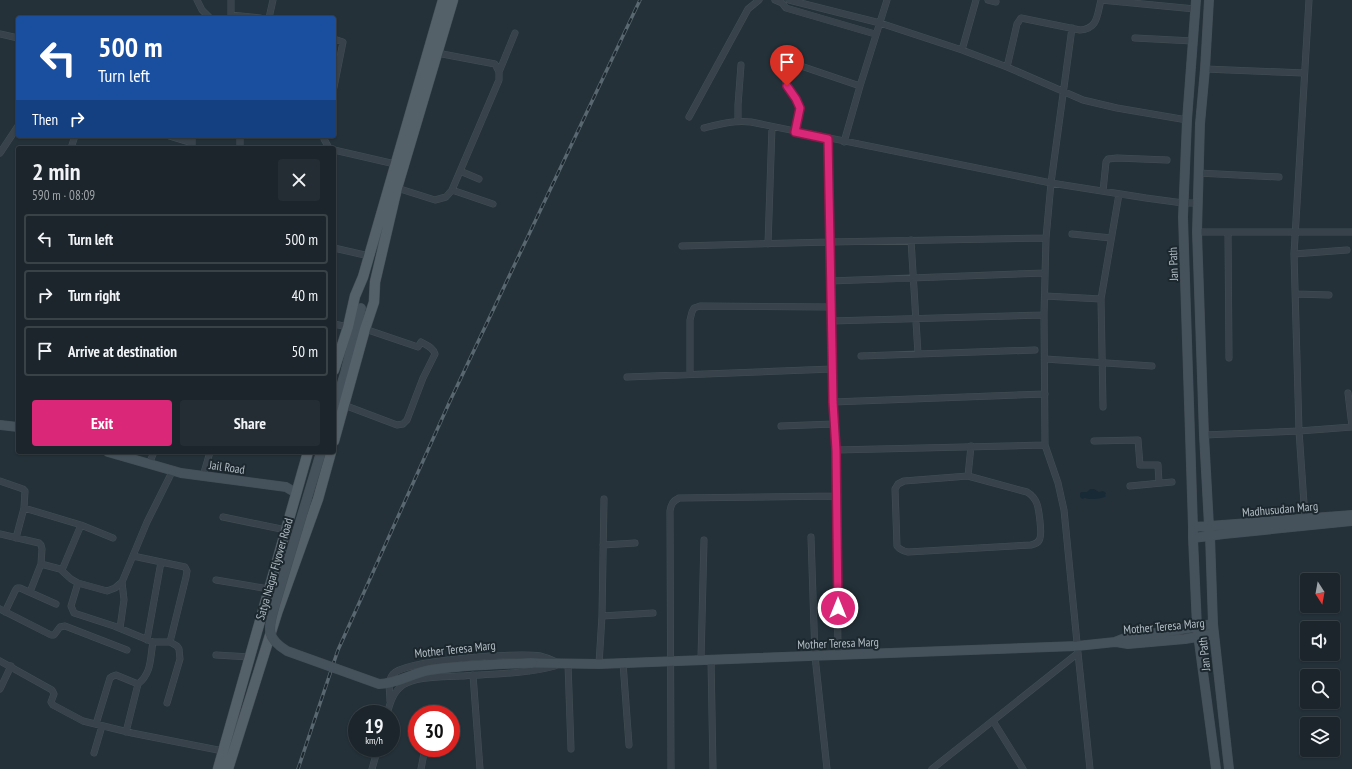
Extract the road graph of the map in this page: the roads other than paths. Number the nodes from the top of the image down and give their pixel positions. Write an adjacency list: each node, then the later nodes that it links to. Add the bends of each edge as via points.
1 (197, 0): 17 (street)
2 (230, 0): 18 (street)
3 (273, 0): 19 (street)
4 (442, 0): 53 (main road)
5 (453, 0): 30 (main road)
6 (759, 0): 39 (street, via 748,9)
7 (775, 0): 24 (street, via 786,8)
8 (789, 0): 20 (street)
9 (887, 0): 20 (street)
10 (976, 0): 29 (street)
11 (988, 0): 15 (street)
12 (1101, 0): 16 (street); 21 (street, via 1095,24 1088,29)
13 (1209, 0): 33 (main road, Jan Path)
14 (1309, 0): 35 (street)
15 (996, 2)
16 (1196, 5): 28 (main road, Jan Path)
17 (208, 16)
18 (231, 16)
19 (269, 16)
20 (880, 23): 24 (street); 29 (street)
21 (1072, 28): 32 (street, via 1021,18 1017,24); 38 (street)
22 (515, 33): 34 (street)
23 (0, 34): 25 (street)
24 (875, 34): 37 (street)
25 (16, 38)
26 (1135, 38): 28 (street)
27 (336, 40): 36 (street, via 343,42)
28 (1193, 41): 40 (main road, Jan Path)
29 (962, 50): 32 (street)
30 (437, 53): 34 (street, via 495,64); 59 (main road)
31 (741, 65): 41 (street)
32 (1006, 67): 38 (street)
33 (1205, 69): 35 (street); 55 (main road, Jan Path)
34 (499, 72): 54 (street, via 496,88)
35 (1304, 73): 69 (street)
36 (336, 77)
37 (860, 86): 45 (street, via 798,65 788,66 787,86 800,108); 48 (street)
38 (1062, 90): 40 (street, via 1082,100); 58 (street)
39 (688, 117)
40 (1187, 120): 63 (main road, Jan Path)
41 (738, 121): 42 (street); 43 (street)
42 (772, 127): 45 (street); 75 (street)
43 (704, 128)
44 (16, 129): 51 (street)
45 (795, 132): 47 (street)
46 (174, 138): 49 (street)
47 (828, 139): 48 (street); 74 (street)
48 (844, 142): 58 (street)
49 (192, 145)
50 (336, 150): 53 (street)
51 (0, 153)
52 (1167, 160): 61 (street, via 1108,159)
53 (395, 164): 80 (main road)
54 (460, 171): 57 (street); 60 (street)
55 (1198, 173): 56 (street); 64 (main road, Jan Path)
56 (1279, 177)
57 (479, 179)
58 (1051, 183): 61 (street); 71 (street)
59 (398, 188): 60 (street, via 435,200 446,197); 89 (main road, via 374,282)
60 (452, 190): 65 (street)
61 (1103, 191): 62 (street)
62 (1119, 194): 63 (street); 72 (street)
63 (1184, 203): 64 (street); 151 (main road, Jan Path)
64 (1197, 203): 66 (main road, Jan Path)
65 (493, 204)
66 (1196, 232): 67 (street); 122 (main road, Jan Path)
67 (1228, 232): 69 (street); 101 (street)
68 (1352, 232): 69 (street)
69 (1294, 233): 79 (street)
70 (1072, 234): 72 (street)
71 (1046, 238): 73 (street); 81 (street)
72 (1111, 238): 88 (street)
73 (911, 240): 74 (street); 82 (street)
74 (830, 242): 75 (street); 83 (street)
75 (768, 244): 76 (street)
76 (682, 246)
77 (336, 248): 80 (street)
78 (1347, 250): 79 (street)
79 (1294, 254): 84 (street)
80 (369, 256): 86 (main road)
81 (1045, 273): 82 (street); 87 (street)
82 (914, 278): 83 (street); 93 (street)
83 (830, 281): 90 (street)
84 (1296, 294): 85 (street); 120 (street)
85 (1329, 295)
86 (356, 296): 89 (main road, via 363,289 368,290); 91 (main road, via 357,304); 96 (main road)
87 (1045, 296): 88 (street); 92 (street)
88 (1101, 299): 103 (street)
89 (374, 302): 91 (main road, via 367,308); 97 (main road)
90 (831, 307): 94 (street); 107 (street, via 694,308 690,320)
91 (361, 308): 111 (main road)
92 (1044, 315): 93 (street); 102 (street)
93 (916, 319): 94 (street); 99 (street)
94 (831, 321): 106 (street)
95 (336, 324): 96 (street)
96 (348, 327): 104 (main road)
97 (365, 329): 113 (main road); 113 (street, via 418,347 421,342 431,347 435,354 403,424)
98 (1035, 350): 99 (street)
99 (918, 354): 100 (street)
100 (861, 356)
101 (1229, 358)
102 (1045, 359): 103 (street); 110 (street)
103 (1101, 361): 105 (street); 114 (street)
104 (336, 364)
105 (1152, 366)
106 (832, 369): 107 (street); 112 (street)
107 (690, 374): 108 (street)
108 (627, 377)
109 (1348, 393): 119 (street)
110 (1046, 394): 112 (street); 124 (street)
111 (336, 402)
112 (833, 402): 115 (street)
113 (344, 405): 121 (main road)
114 (1103, 407)
115 (834, 424): 118 (street); 126 (street)
116 (0, 425): 117 (main road)
117 (16, 425)
118 (781, 426)
119 (1352, 426): 120 (street)
120 (1299, 431): 122 (street); 147 (street)
121 (336, 434)
122 (1204, 435): 150 (main road, Jan Path)
123 (1094, 441): 139 (street, via 1138,440 1140,465 1158,465)
124 (1045, 445): 125 (street); 185 (street, via 1064,510)
125 (971, 446): 126 (street); 136 (street)
126 (836, 450): 142 (street)
127 (115, 454): 133 (main road, Jail Road)
128 (153, 454): 133 (street)
129 (209, 454): 135 (street)
130 (307, 454): 141 (main road)
131 (320, 454): 195 (main road, Satya Nagar Flyover Road, bridge, via 269,629 278,646 379,684 394,682 424,671)
132 (330, 454): 167 (main road, via 318,499)
133 (149, 464): 134 (main road, Jail Road)
134 (173, 470): 135 (main road, Jail Road); 162 (street)
135 (203, 476): 141 (main road, Jail Road, via 286,486)
136 (968, 476): 136 (street, via 904,481 898,484 895,489 899,549 908,552 1031,545 1040,540 1037,504 1033,496 1027,492)
137 (0, 481): 144 (street, via 25,491)
138 (1172, 482): 139 (street)
139 (1159, 483): 140 (street)
140 (1130, 486)
141 (296, 493): 152 (main road)
142 (837, 496): 188 (street); 193 (street, via 680,498 673,501 670,511)
143 (604, 499): 161 (street)
144 (24, 508): 149 (street); 156 (street)
145 (1352, 515): 147 (main road, Madhusudan Marg)
146 (223, 517): 152 (street)
147 (1305, 518): 150 (main road, Madhusudan Marg)
148 (1352, 522): 154 (main road, Madhusudan Marg)
149 (81, 525): 157 (street); 166 (street)
150 (1209, 526): 151 (main road, Madhusudan Marg); 154 (main road, Jan Path)
151 (1193, 527): 158 (main road, Jan Path)
152 (286, 530): 165 (main road)
153 (0, 534): 156 (street)
154 (1210, 536): 158 (main road, Madhusudan Marg); 177 (main road, Jan Path)
155 (811, 537): 189 (street)
156 (16, 538): 164 (street, via 41,545)
157 (113, 538)
158 (1193, 538): 178 (main road, Jan Path)
159 (704, 540): 191 (street)
160 (635, 543): 161 (street)
161 (603, 545): 176 (street)
162 (133, 556): 163 (street); 169 (street)
163 (161, 562): 182 (street); 183 (street, via 185,567 186,571)
164 (41, 564): 166 (street); 172 (street)
165 (275, 566): 167 (main road); 171 (main road)
166 (62, 570): 170 (street)
167 (292, 570): 203 (main road)
168 (216, 580): 171 (street)
169 (122, 582): 170 (street, via 107,591); 179 (street, via 124,600)
170 (78, 583): 179 (street, via 71,606 74,613)
171 (269, 589): 190 (main road)
172 (30, 592): 173 (street); 174 (street, via 17,588)
173 (56, 604)
174 (3, 610): 186 (street, via 51,635 65,626)
175 (653, 613): 176 (street)
176 (602, 616): 198 (street)
177 (1212, 624): 178 (main road, Mother Teresa Marg); 180 (main road, Jan Path)
178 (1197, 627): 181 (main road, Jan Path); 184 (main road, Mother Teresa Marg, via 1125,638)
179 (120, 628): 182 (street)
180 (1214, 634): 181 (main road, Mother Teresa Marg); 228 (main road, Jan Path)
181 (1199, 637): 184 (main road, Mother Teresa Marg, via 1128,644); 227 (main road, Jan Path)
182 (150, 641): 183 (street); 201 (street, via 148,674)
183 (170, 642): 205 (street, via 177,646 180,660)
184 (1115, 642): 185 (main road, Mother Teresa Marg)
185 (1077, 649): 188 (main road, Mother Teresa Marg); 207 (street); 226 (street)
186 (127, 650)
187 (216, 655): 190 (street)
188 (838, 655): 189 (main road, Mother Teresa Marg)
189 (815, 656): 192 (main road, Mother Teresa Marg); 224 (street)
190 (250, 657): 203 (main road)
191 (701, 659): 192 (main road, Mother Teresa Marg); 193 (main road, Mother Teresa Marg)
192 (711, 659): 223 (street)
193 (671, 660): 196 (main road, Mother Teresa Marg); 222 (street)
194 (0, 661): 199 (street)
195 (532, 663): 197 (main road, Mother Teresa Marg)
196 (623, 663): 198 (main road, Mother Teresa Marg); 210 (street)
197 (565, 664): 198 (main road, Mother Teresa Marg); 200 (street, Mother Teresa Marg, via 538,670); 204 (street, Mother Teresa Marg, via 540,656 518,656 448,660 410,666 397,670 392,675); 211 (street)
198 (598, 664)
199 (11, 666): 202 (street); 208 (street, via 52,690 53,705 83,721)
200 (473, 675): 204 (street, Mother Teresa Marg, via 408,682 396,691); 221 (street)
201 (138, 684): 208 (street, via 116,675 110,678); 209 (street)
202 (0, 689)
203 (243, 701): 212 (main road); 218 (main road)
204 (390, 701): 206 (street)
205 (167, 703)
206 (389, 705)
207 (993, 721): 216 (street); 225 (street)
208 (99, 725): 209 (street); 213 (street)
209 (126, 732): 212 (street)
210 (629, 745)
211 (572, 749)
212 (223, 751): 217 (main road)
213 (94, 753)
214 (375, 757): 219 (street)
215 (423, 757): 220 (street)
216 (934, 768)
217 (218, 769)
218 (228, 769)
219 (372, 769)
220 (421, 769)
221 (480, 769)
222 (671, 769)
223 (713, 769)
224 (827, 769)
225 (1023, 769)
226 (1090, 769)
227 (1216, 769)
228 (1228, 769)

